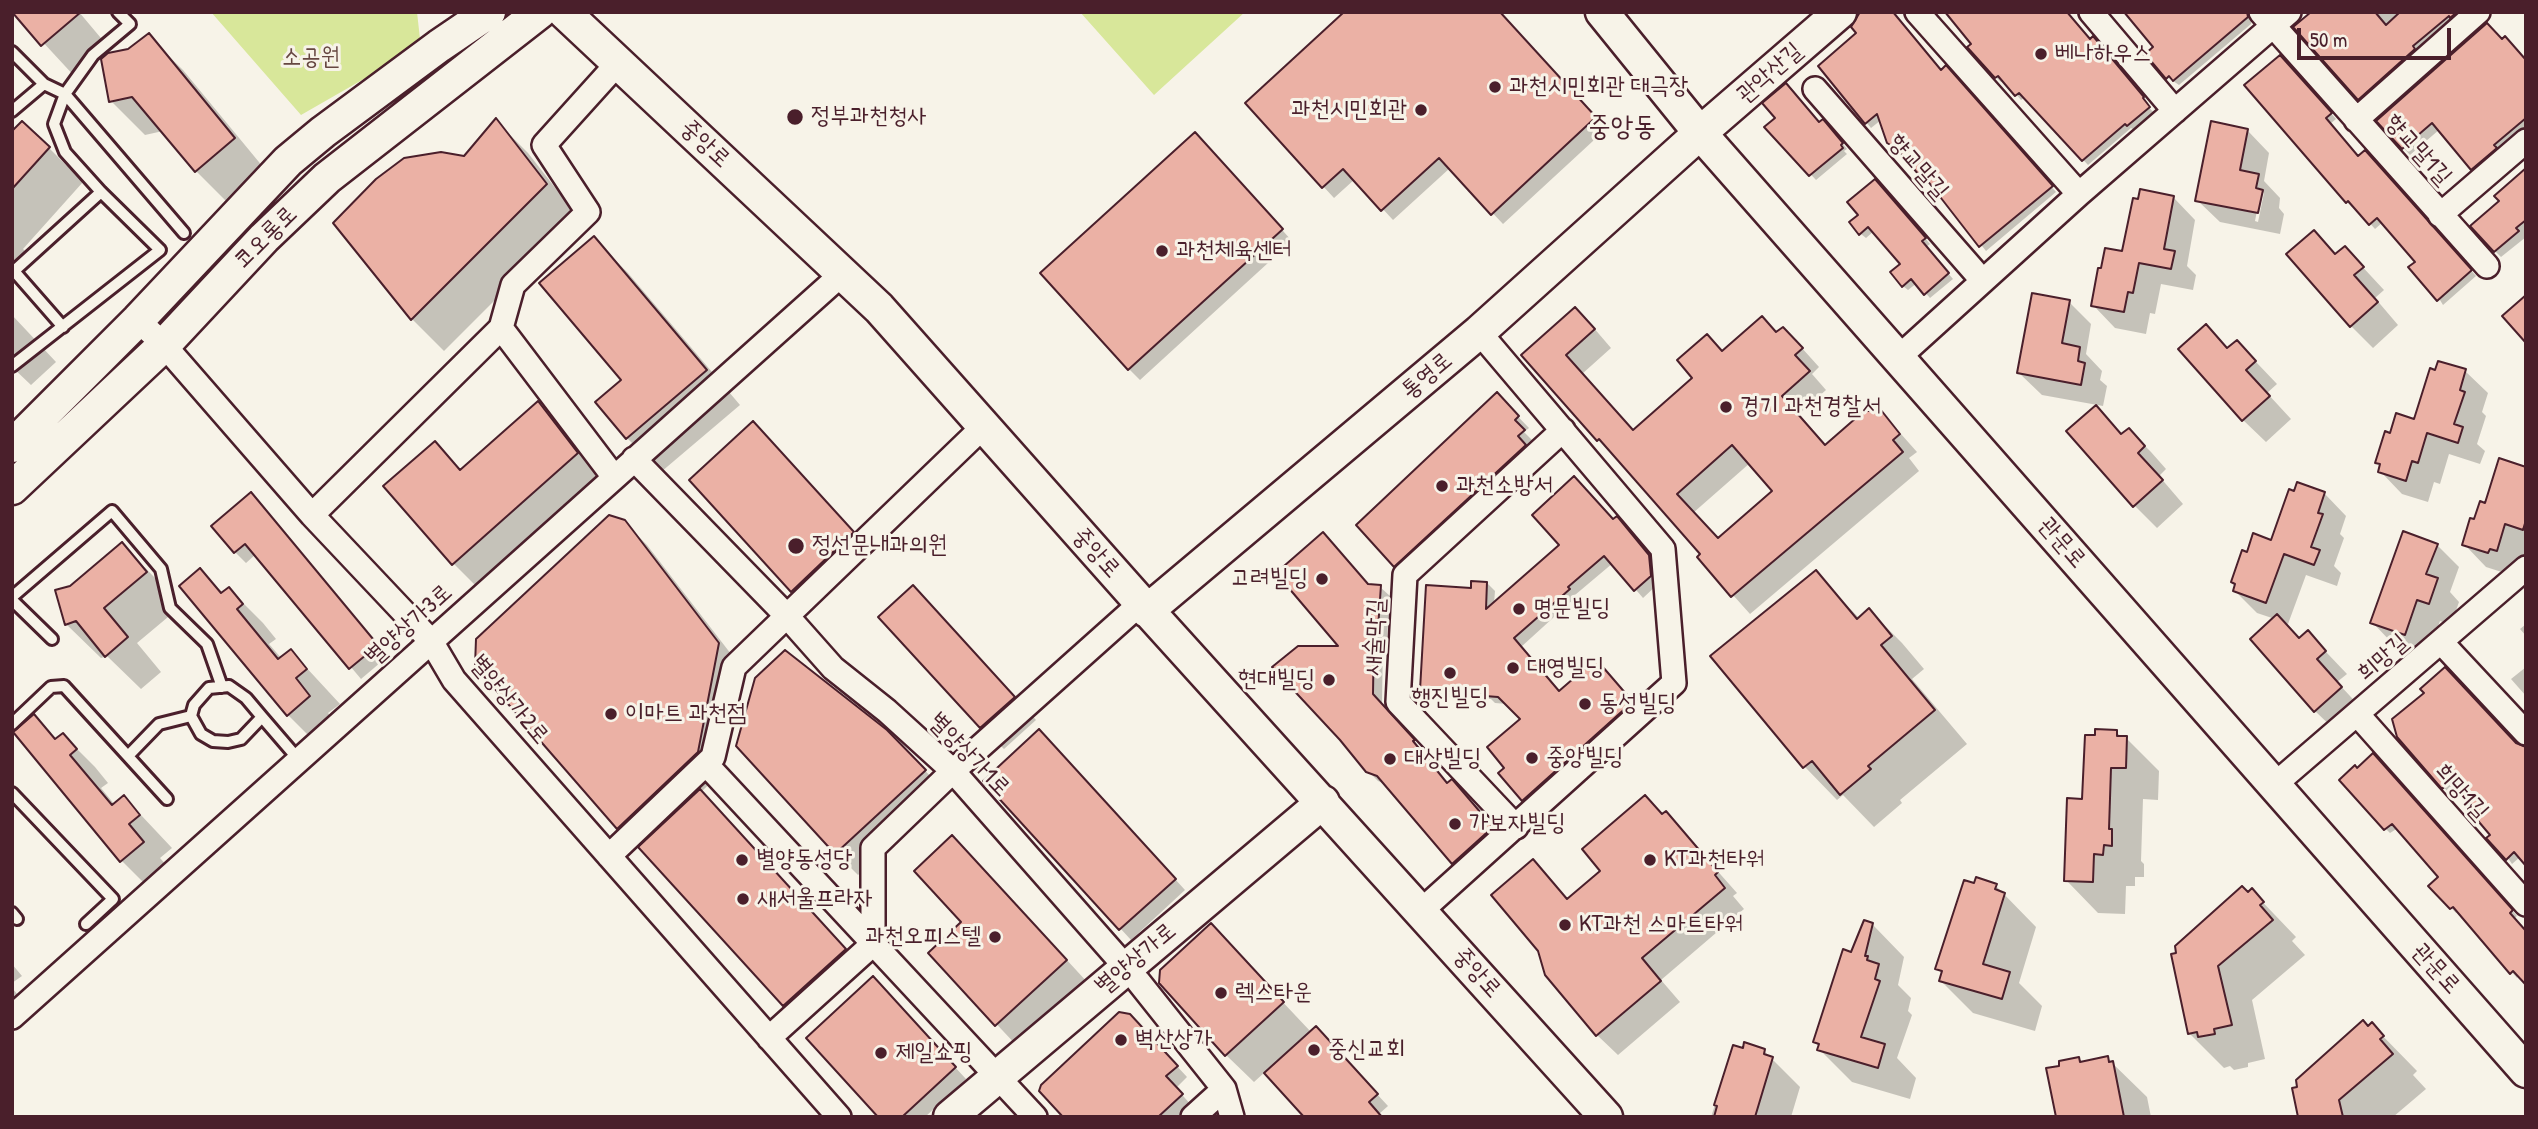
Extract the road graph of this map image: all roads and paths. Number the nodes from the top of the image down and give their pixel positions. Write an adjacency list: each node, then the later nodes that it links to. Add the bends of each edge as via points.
1 (118, 12): 15 (lane, via 130,24 93,55)
2 (489, 12): 28 (street, via 288,161)
3 (540, 12): 32 (street, 코오롱로, via 327,178)
4 (564, 12): 12 (street, 중앙로)
5 (1602, 12): 19 (street, 관문로)
6 (1840, 12): 19 (street, 관악산길)
7 (1917, 12): 22 (street)
8 (2091, 12): 17 (street)
9 (2478, 12): 18 (street, 향교말1길)
10 (2274, 17): 17 (street); 18 (street, 향교말1길)
11 (12, 52): 13 (lane)
12 (618, 63): 26 (street, 중앙로); 30 (street, via 544,145 588,212 513,285)
13 (44, 84): 15 (lane); 16 (lane)
14 (1815, 89): 27 (street, 향교말길)
15 (65, 94): 21 (lane, via 54,124 65,152); 24 (lane)
16 (12, 111)
17 (2175, 111): 22 (street)
18 (2356, 120): 23 (street, 향교말1길)
19 (1700, 134): 31 (street, 통영로); 33 (street, 관문로)
20 (2526, 141): 23 (street, 향교말1길)
21 (101, 192): 29 (lane, via 14,271); 29 (lane, via 160,250)
22 (2079, 194): 27 (street)
23 (2440, 215): 25 (street, 향교말1길)
24 (184, 233)
25 (2487, 266)
26 (842, 274): 35 (street, 중앙로, via 879,308); 38 (street, 별양상가3로)
27 (1982, 280): 33 (street)
28 (138, 320): 32 (street, 별양상가2로); 37 (street)
29 (63, 327): 34 (lane)
30 (500, 328): 39 (street); 41 (street)
31 (1479, 332): 36 (street); 44 (street, 통영로)
32 (164, 345): 40 (street, 코오롱로); 41 (street, 별양상가2로)
33 (1899, 357): 59 (street, 관문로)
34 (12, 366)
35 (984, 427): 44 (street, 중앙로); 45 (street)
36 (1563, 430): 63 (street, via 1664,549 1674,684); 63 (street, 새술막길, via 1405,575 1398,702)
37 (12, 446)
38 (634, 459): 39 (street, 별양상가3로); 45 (street, 별양상가1로)
39 (614, 477): 47 (street, 별양상가3로)
40 (12, 488)
41 (312, 515): 47 (street, 별양상가2로)
42 (2526, 568): 48 (street, 희망길)
43 (12, 599): 46 (lane); 49 (lane, via 112,511 162,569 170,608 207,644)
44 (1144, 607): 58 (street); 62 (street, 중앙로)
45 (786, 615): 57 (street, via 734,667 713,757); 58 (street, 별양상가1로, via 833,668)
46 (52, 639)
47 (431, 641): 56 (street, 별양상가3로); 64 (street, 별양상가2로, via 454,680)
48 (2441, 642): 50 (street, 희망길); 54 (street)
49 (222, 687): 51 (lane, via 209,688); 52 (lane, via 229,686 246,698)
50 (2358, 715): 59 (street, 희망길); 65 (street, 희망1길)
51 (191, 716): 52 (lane, via 201,734 212,741 228,742 241,739); 55 (lane, via 159,724)
52 (262, 717): 56 (lane)
53 (12, 724): 55 (lane, via 51,687 64,686)
54 (2526, 733)
55 (128, 756): 61 (lane)
56 (299, 760): 70 (street, 별양상가3로)
57 (706, 764): 64 (street); 68 (street)
58 (953, 771): 68 (street, via 873,848); 69 (street, 별양상가1로)
59 (2273, 786): 72 (street, 관문로)
60 (12, 793): 67 (lane, via 113,899)
61 (167, 799)
62 (1323, 802): 66 (street, 중앙로); 69 (street, 별양상가로)
63 (1516, 827): 66 (street)
64 (609, 856): 71 (street, 별양상가2로)
65 (2526, 904)
66 (1422, 911): 80 (street, 중앙로)
67 (86, 923)
68 (873, 944): 71 (street); 73 (street)
69 (1126, 967): 73 (street, 별양상가로); 74 (street, 별양상가1로)
70 (12, 1017)
71 (769, 1038): 75 (street, 별양상가2로)
72 (2526, 1071)
73 (997, 1077): 76 (street, 별양상가로); 77 (street)
74 (1224, 1089): 78 (street); 79 (street, 별양상가1로)
75 (839, 1117)
76 (950, 1117)
77 (1035, 1117)
78 (1193, 1117)
79 (1232, 1117)
80 (1606, 1117)

